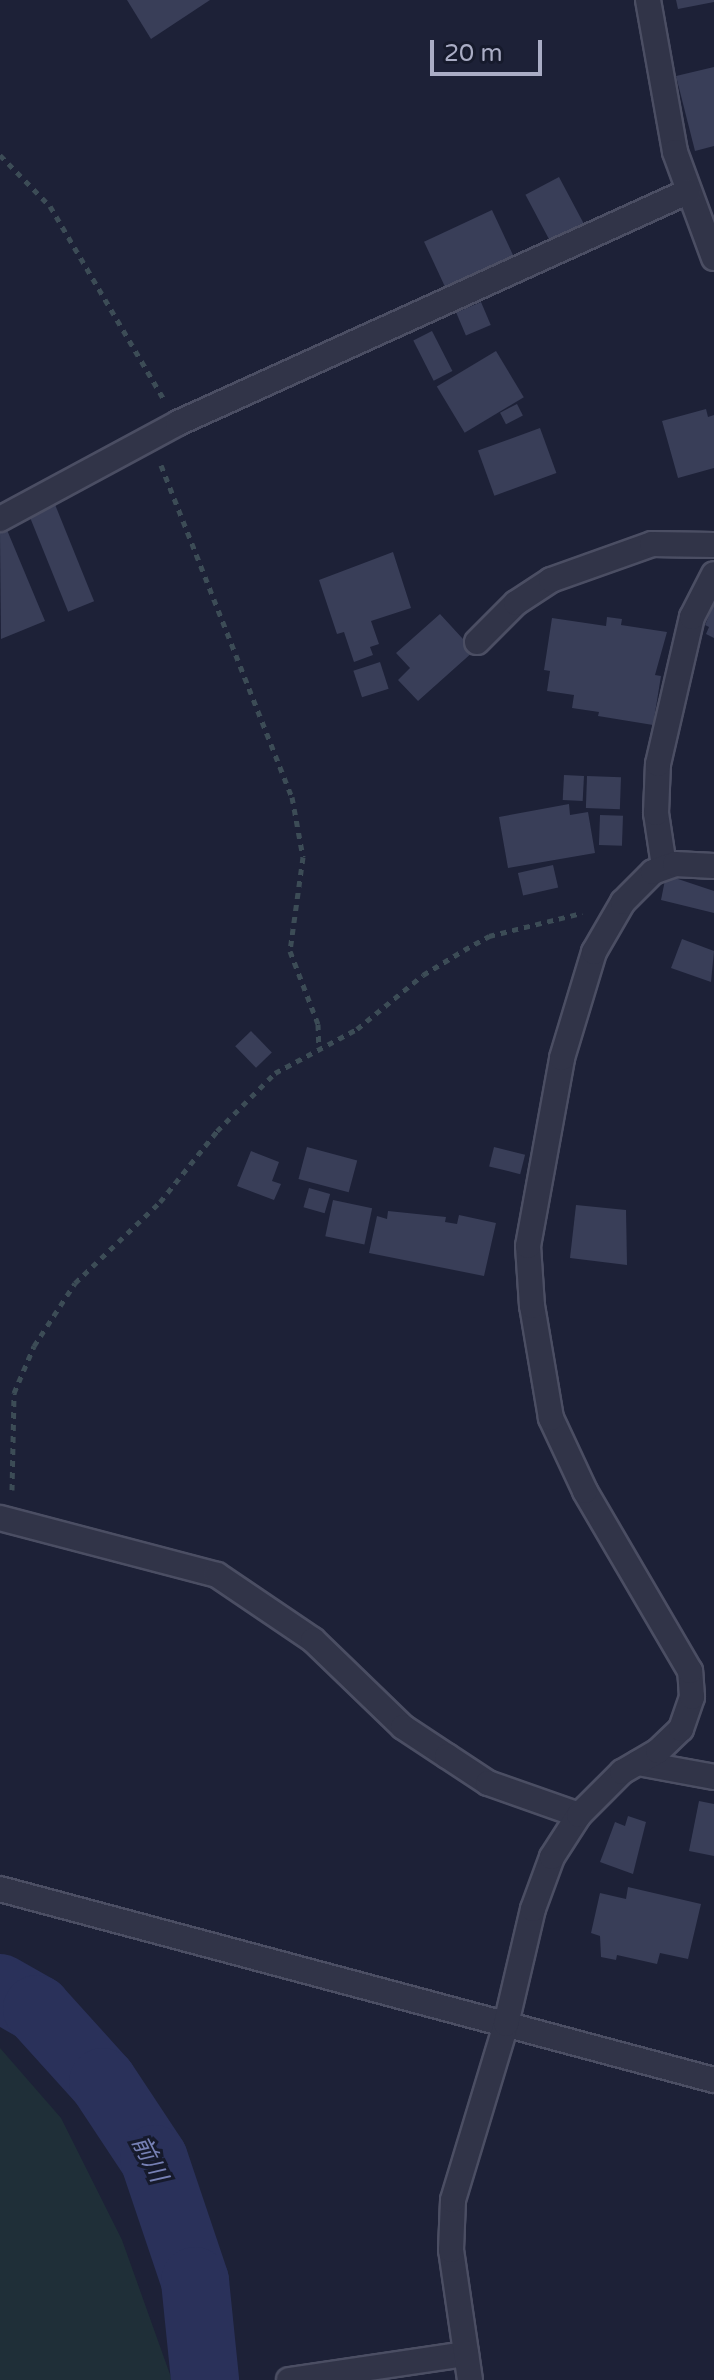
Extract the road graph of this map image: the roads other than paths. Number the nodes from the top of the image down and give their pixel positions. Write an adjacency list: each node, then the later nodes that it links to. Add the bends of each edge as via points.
1 (648, 0): 2 (street, via 675,152)
2 (689, 191): 3 (street); 4 (street, via 178,423)
3 (714, 258)
4 (0, 519)
5 (714, 545): 7 (street, via 652,544 551,580 516,603)
6 (714, 574): 8 (street, via 692,617 658,764 656,813)
7 (477, 642)
8 (664, 866): 9 (street); 11 (street, via 648,876 615,915 581,984 528,1246 528,1277 551,1418 585,1491 690,1671 692,1697 681,1729)
9 (714, 866)
10 (7, 1520): 13 (street, via 217,1575 313,1640 403,1727 436,1749 488,1783)
11 (638, 1763): 12 (street); 13 (street)
12 (714, 1777)
13 (579, 1815): 15 (street, via 552,1857 533,1909)
14 (0, 1889): 15 (street)
15 (506, 2024): 16 (street); 17 (street, via 453,2200 451,2250)
16 (714, 2080)
17 (466, 2354): 18 (street); 19 (street)
18 (289, 2380)
19 (470, 2380)

